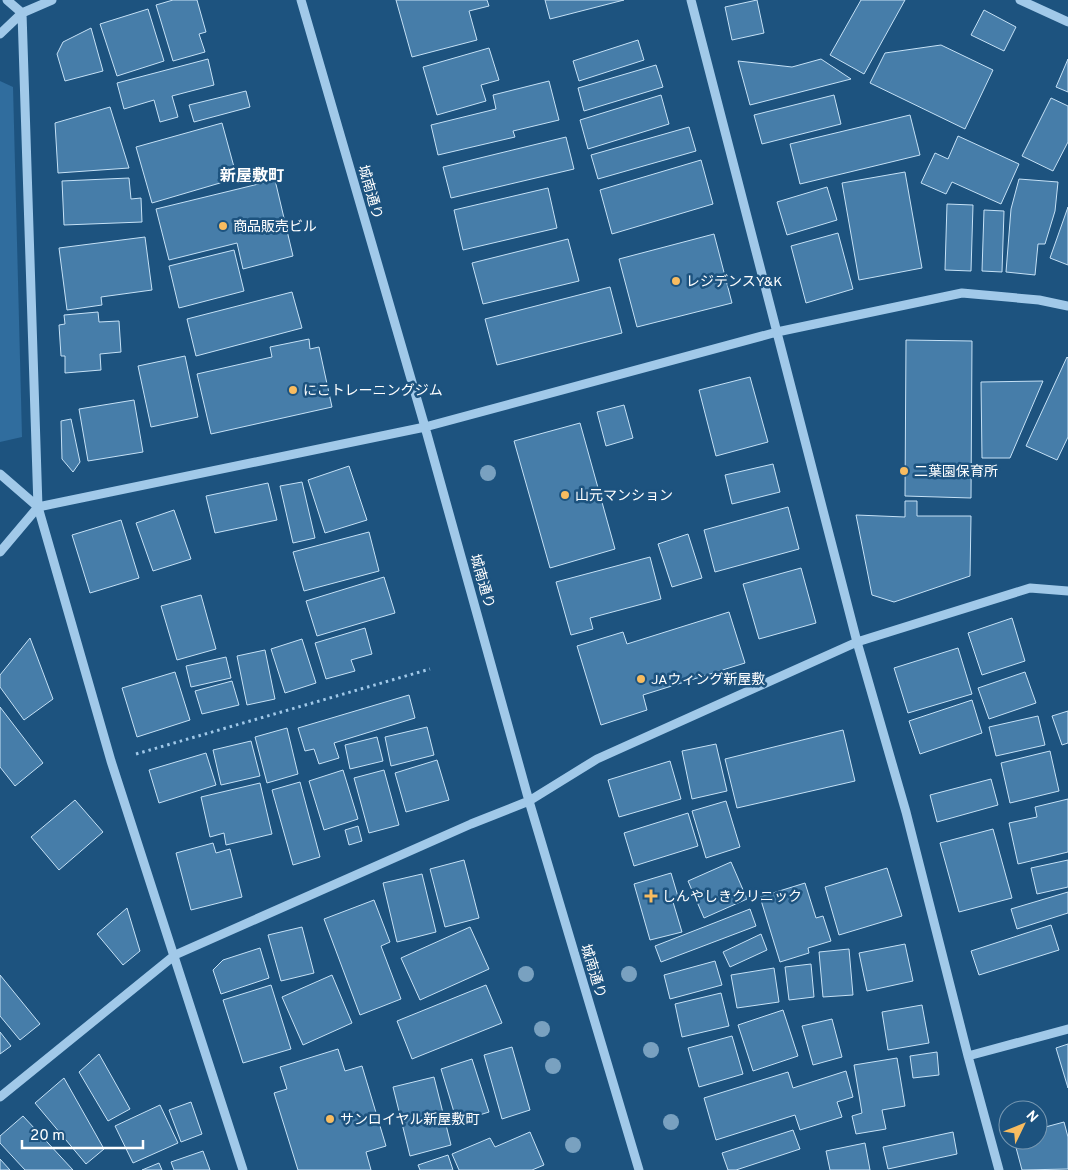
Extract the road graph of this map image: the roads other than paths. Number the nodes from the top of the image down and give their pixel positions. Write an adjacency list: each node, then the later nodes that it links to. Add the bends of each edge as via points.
1 (8, 0): 6 (street)
2 (52, 0): 6 (street)
3 (301, 0): 11 (street, 城南通り)
4 (691, 0): 10 (street)
5 (1020, 0): 7 (street)
6 (22, 13): 8 (street); 13 (street)
7 (1068, 22)
8 (0, 34)
9 (1068, 306): 10 (street, via 962,293)
10 (777, 332): 11 (street); 16 (street)
11 (425, 427): 13 (street); 17 (street, 城南通り)
12 (0, 474): 13 (street)
13 (38, 507): 14 (street); 18 (street, via 111,761)
14 (0, 552)
15 (1068, 591): 16 (street, via 1030,588)
16 (857, 642): 17 (street, via 597,759); 20 (street, via 906,812)
17 (529, 801): 18 (street); 23 (street, 城南通り)
18 (174, 955): 21 (street); 22 (street)
19 (1068, 1029): 20 (street)
20 (968, 1056): 24 (street)
21 (0, 1097)
22 (243, 1170)
23 (639, 1170)
24 (998, 1170)

